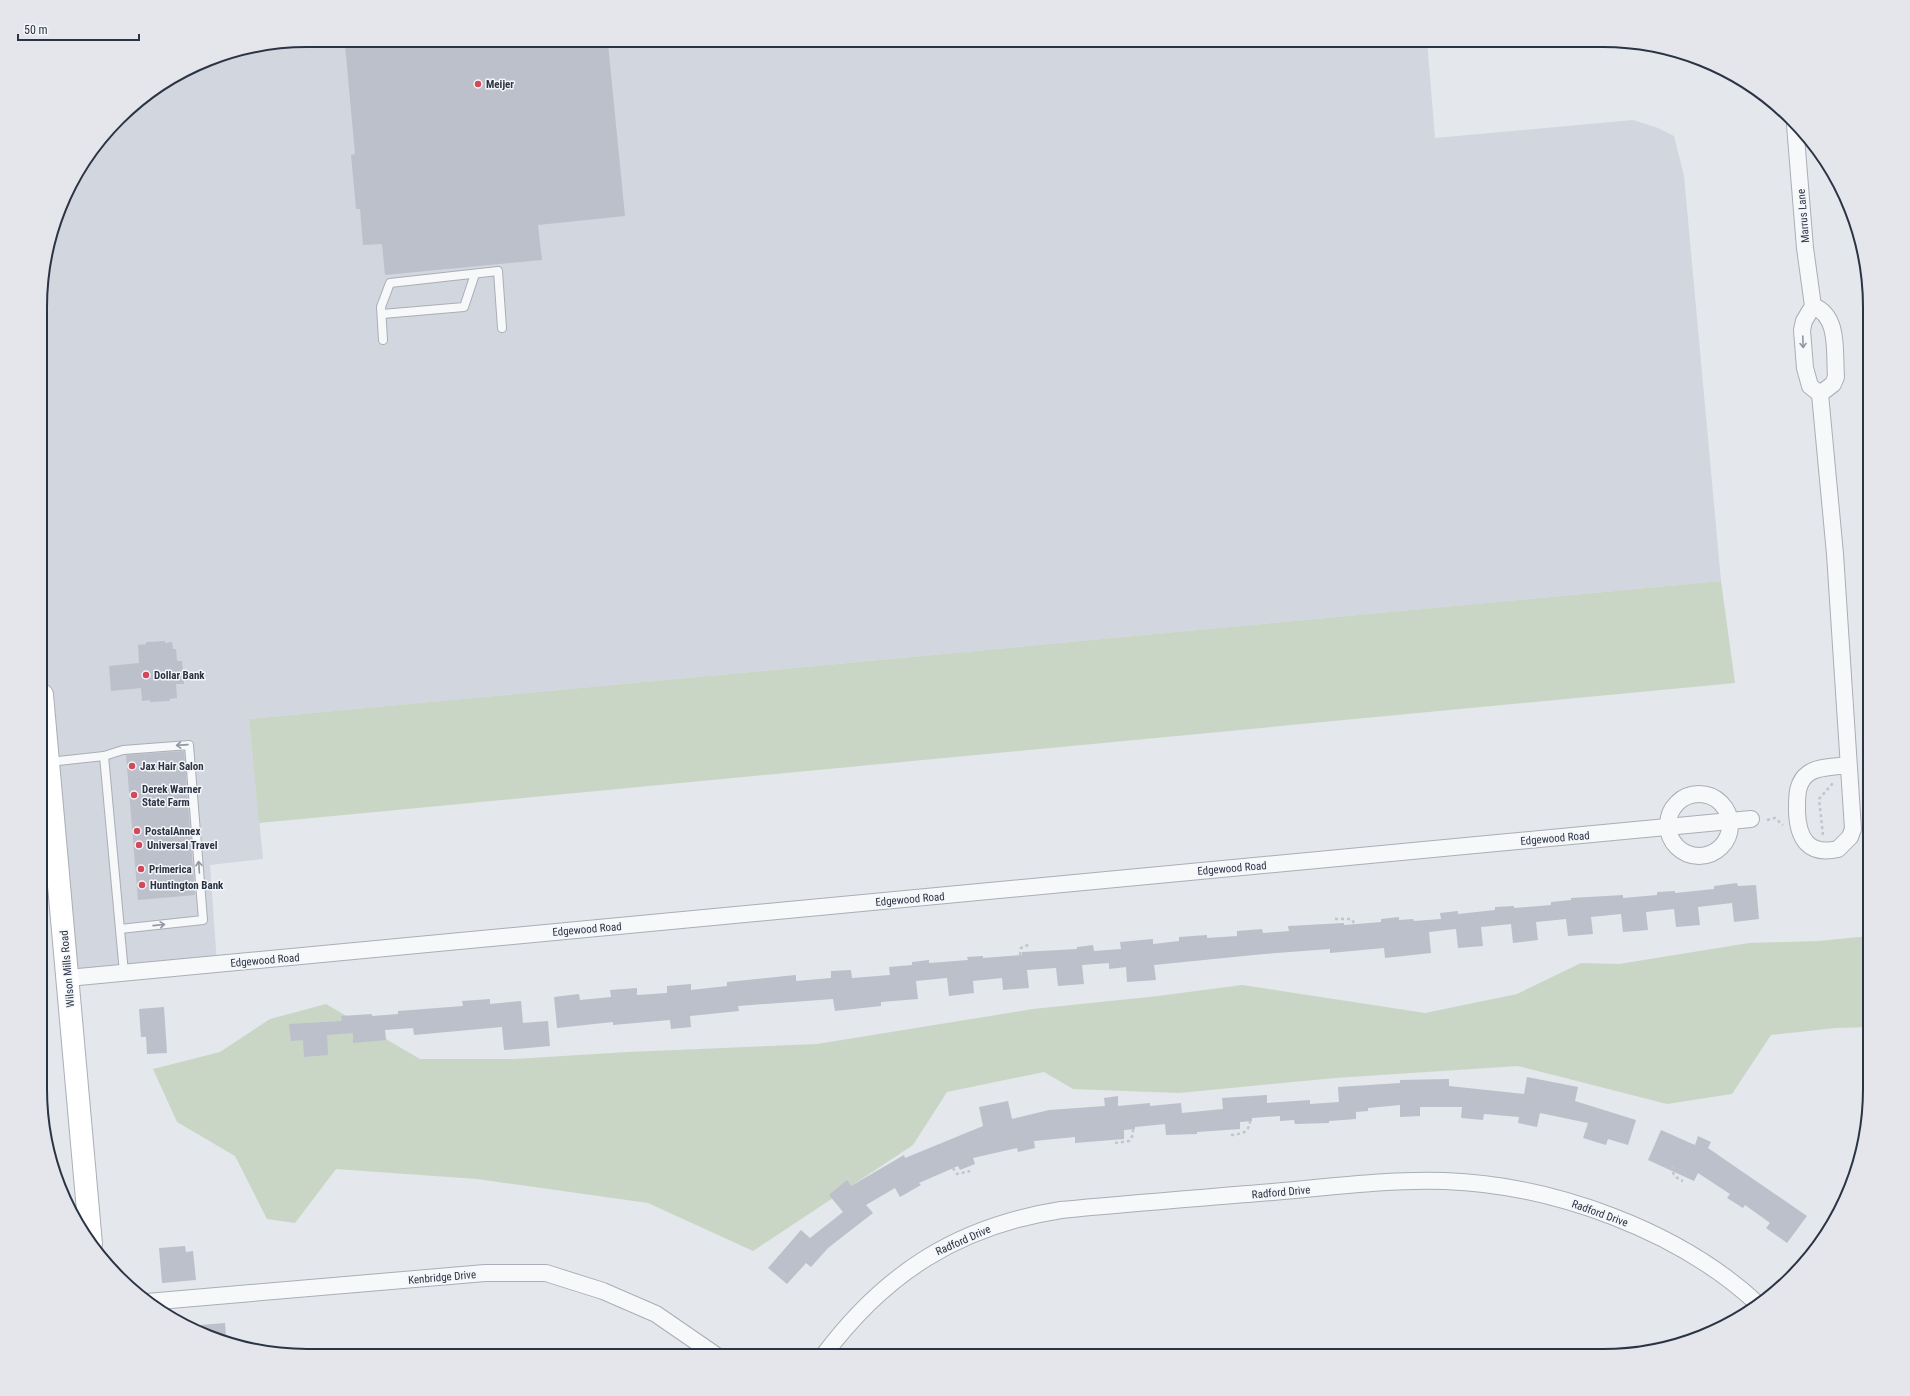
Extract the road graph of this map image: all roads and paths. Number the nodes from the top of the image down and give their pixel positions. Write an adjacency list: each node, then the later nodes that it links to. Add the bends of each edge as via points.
1 (1796, 133): 3 (street, Marrus Lane, via 1805,248)
2 (474, 274): 4 (lane, via 464,307); 4 (lane, via 390,283 381,307); 5 (lane, via 498,271)
3 (1813, 306): 7 (street, one-way to 7, via 1804,321 1802,343 1804,368 1810,386); 7 (street, via 1825,314 1833,326 1836,377 1833,384)
4 (382, 314): 6 (lane)
5 (502, 328)
6 (383, 340)
7 (1820, 394): 11 (street, via 1835,554)
8 (47, 751): 10 (main road, Wilson Mills Road)
9 (104, 756): 10 (lane); 19 (lane); 19 (lane, one-way to 9, via 203,920 189,744 123,750)
10 (48, 762): 23 (main road, Wilson Mills Road)
11 (1848, 765): 11 (street, via 1853,829 1850,837 1838,849 1818,850 1807,844 1800,835 1797,794 1801,781 1810,772)
12 (1834, 782): 16 (path, via 1819,799)
13 (1751, 819): 14 (street, Edgewood Road)
14 (1730, 821): 15 (street, Edgewood Road); 15 (street, via 1727,811 1717,800 1708,795 1698,794 1688,796 1675,805 1670,813); 15 (street, via 1730,831 1724,844 1712,853 1702,856 1693,856 1680,850 1670,838)
15 (1668, 827): 22 (street, Edgewood Road)
16 (1823, 841)
17 (1335, 919): 18 (path, via 1351,919)
18 (1355, 924)
19 (120, 929): 22 (lane)
20 (1030, 944): 21 (path, via 1021,948)
21 (1020, 955)
22 (124, 973): 23 (street, Edgewood Road)
23 (68, 978): 32 (main road, Wilson Mills Road)
24 (1250, 1121): 26 (path, via 1246,1131)
25 (1133, 1129): 27 (path, via 1129,1140)
26 (1231, 1135)
27 (1115, 1143)
28 (1673, 1166): 31 (path, via 1674,1176)
29 (953, 1168): 30 (path, via 957,1174)
30 (970, 1171)
31 (1683, 1181)
32 (90, 1231)
33 (1753, 1300): 36 (street, Radford Drive, via 1698,1259 1659,1237 1574,1203 1513,1188 1464,1182 1398,1182 1068,1210 1010,1220 945,1247 900,1275 867,1303)
34 (158, 1301): 35 (street, Kenbridge Drive, via 485,1273 546,1273 603,1291 656,1314)
35 (707, 1349)
36 (829, 1349)

